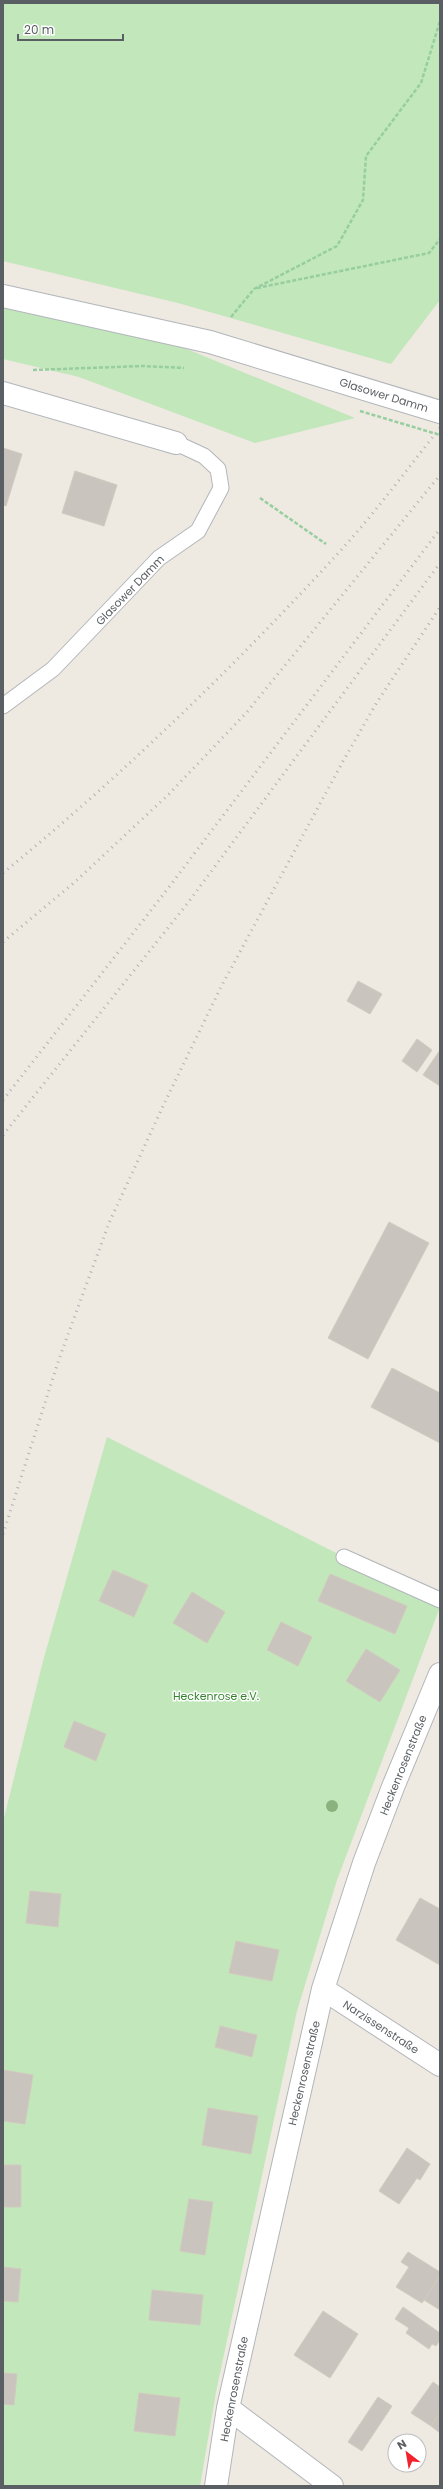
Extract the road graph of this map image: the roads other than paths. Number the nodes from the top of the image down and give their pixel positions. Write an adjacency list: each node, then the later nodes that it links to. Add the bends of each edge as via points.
1 (3, 296): 3 (street, Glasower Damm, via 210,342)
2 (3, 393): 4 (street, Glasower Damm)
3 (440, 412)
4 (176, 442): 5 (lane, Glasower Damm, via 204,456 218,469 221,488 198,530 159,558 53,669)
5 (3, 706)
6 (344, 1557): 7 (lane)
7 (440, 1600)
8 (440, 1674): 9 (street, Heckenrosenstraße, via 392,1787)
9 (323, 1989): 10 (street, Narzissenstraße); 11 (street, Heckenrosenstraße)
10 (440, 2065)
11 (228, 2408): 12 (street, Heckenrosenstraße); 13 (street)
12 (216, 2486)
13 (332, 2486)

